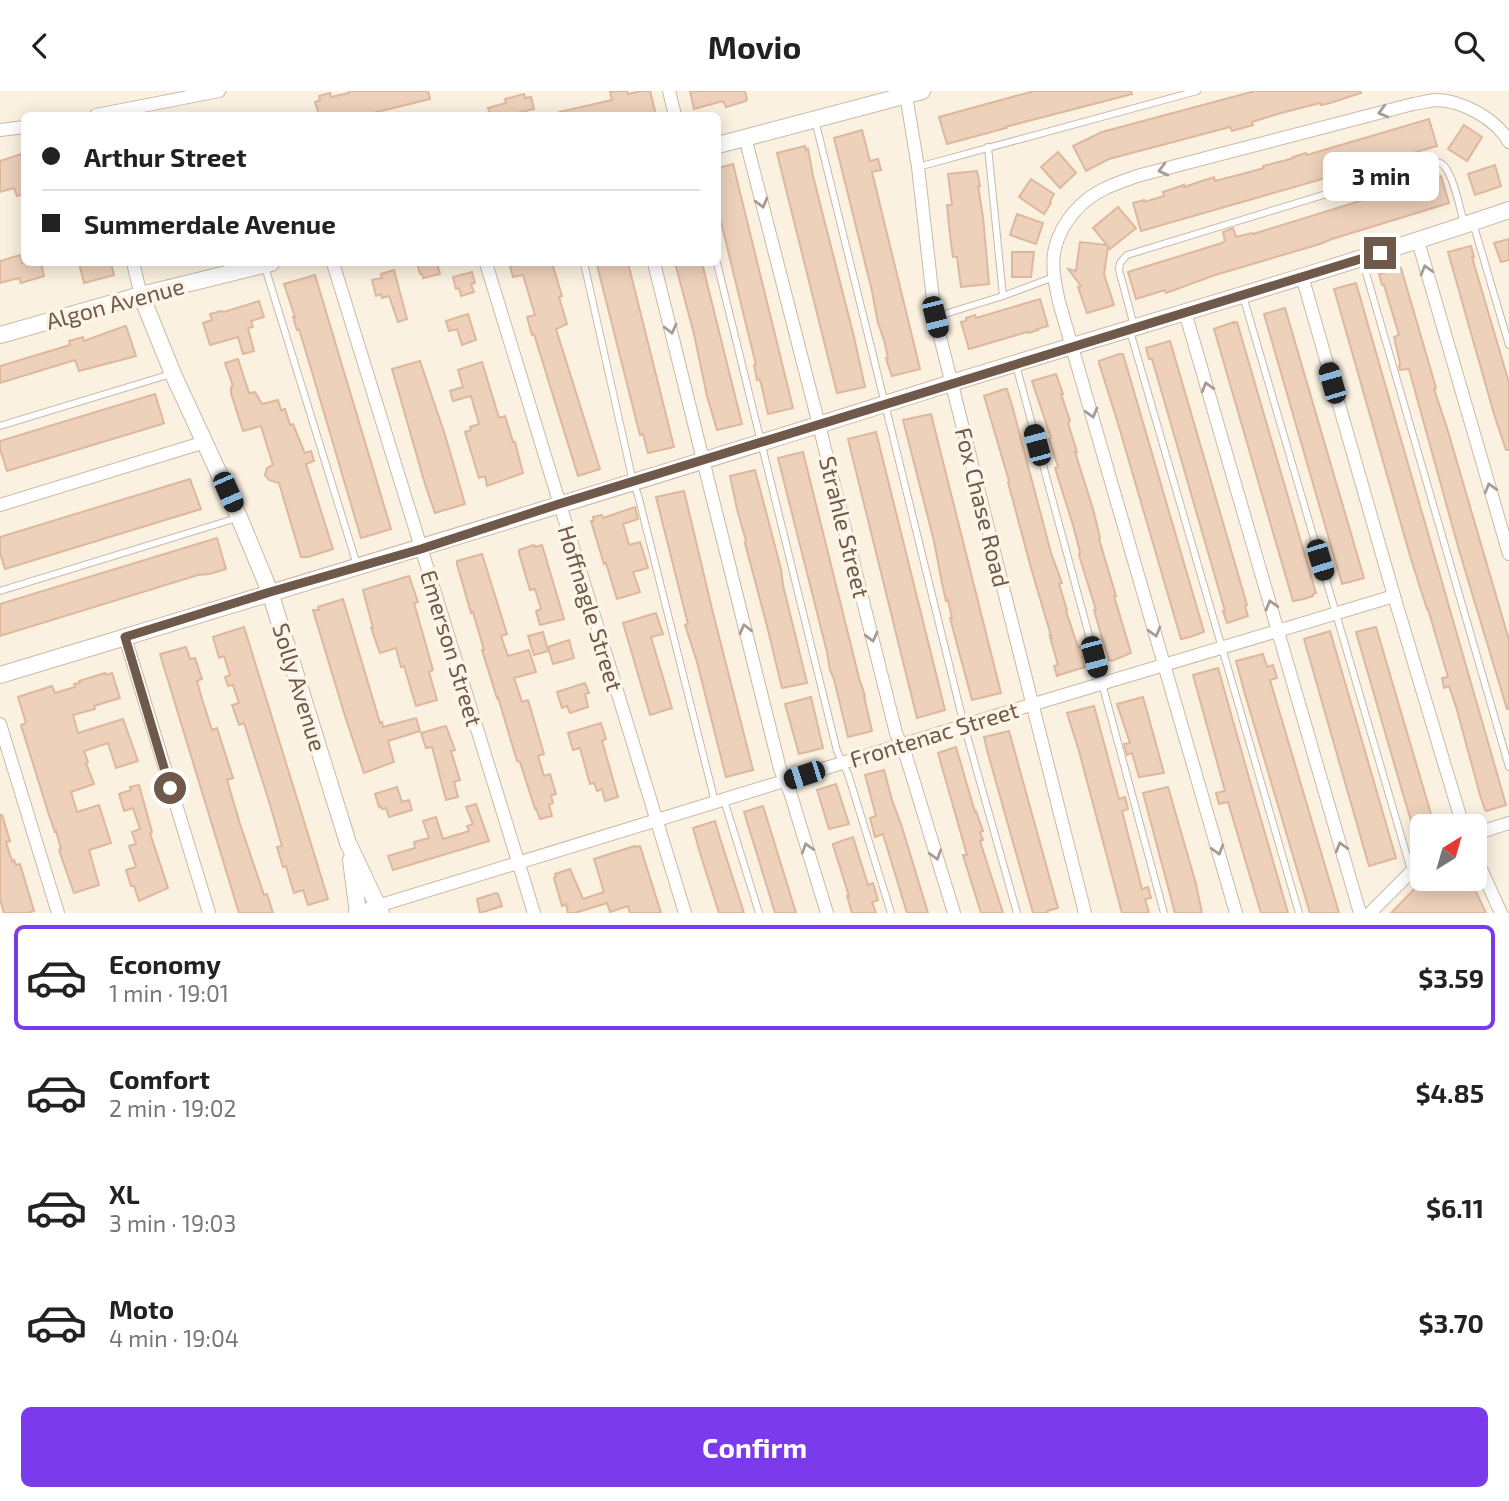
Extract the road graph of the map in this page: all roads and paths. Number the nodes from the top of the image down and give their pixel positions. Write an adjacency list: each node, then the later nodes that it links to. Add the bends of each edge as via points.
1 (219, 91): 7 (street)
2 (669, 91): 8 (street)
3 (922, 91): 5 (street)
4 (1197, 91): 15 (lane)
5 (906, 95): 9 (street); 16 (street, Fox Chase Road)
6 (1419, 97): 13 (street, via 1477,113); 30 (street, one-way to 30, via 1105,188 1085,200 1065,222 1054,249)
7 (111, 112)
8 (674, 112)
9 (815, 118): 12 (street); 43 (lane)
10 (21, 127): 11 (street)
11 (0, 130)
12 (745, 137): 14 (street); 44 (street, Strahle Street, one-way to 44)
13 (1509, 140)
14 (721, 144)
15 (988, 147): 16 (lane); 33 (lane)
16 (918, 167): 35 (street, Fox Chase Road)
17 (1509, 210): 18 (street)
18 (1469, 224): 19 (street); 36 (lane, via 1444,165 1431,162 1127,255 1119,270); 38 (lane)
19 (1418, 241): 20 (street); 54 (street, one-way to 19)
20 (1362, 259): 29 (street); 71 (lane)
21 (134, 266): 31 (street, Solly Avenue)
22 (256, 266): 31 (street, Algon Avenue)
23 (269, 266): 55 (lane)
24 (334, 266): 53 (street, Emerson Street)
25 (487, 266): 50 (street, Hoffnagle Street)
26 (585, 266): 49 (lane)
27 (655, 266): 48 (street, one-way to 48)
28 (718, 266): 47 (lane)
29 (1302, 276): 32 (street); 58 (street)
30 (1054, 277): 33 (lane); 39 (street)
31 (141, 295): 37 (street, Algon Avenue); 41 (street, Solly Avenue)
32 (1242, 295): 34 (street); 59 (lane)
33 (1003, 296): 35 (lane)
34 (1185, 312): 36 (street); 60 (street, one-way to 34)
35 (935, 317): 42 (street, Fox Chase Road)
36 (1132, 329): 39 (street); 62 (lane)
37 (0, 335)
38 (1509, 345)
39 (1073, 347): 40 (street); 63 (street, one-way to 63)
40 (1016, 365): 42 (street); 65 (lane)
41 (173, 374): 45 (lane); 46 (street, Solly Avenue)
42 (951, 383): 43 (street); 66 (street, Fox Chase Road)
43 (884, 405): 44 (street); 68 (lane)
44 (819, 425): 47 (street); 69 (street, Strahle Street, one-way to 69)
45 (0, 426)
46 (205, 442): 51 (street); 52 (street, Solly Avenue)
47 (761, 443): 48 (street); 70 (lane)
48 (703, 460): 49 (street); 72 (street, one-way to 48)
49 (633, 482): 50 (street); 73 (lane)
50 (559, 504): 53 (street); 75 (street, Hoffnagle Street)
51 (0, 505)
52 (239, 517): 56 (lane); 57 (street, Solly Avenue)
53 (421, 549): 55 (street); 79 (street, Emerson Street)
54 (1509, 554)
55 (357, 567): 57 (street)
56 (0, 590)
57 (270, 592): 61 (street); 78 (street, Solly Avenue)
58 (1394, 596): 59 (street, Frontenac Street); 74 (street)
59 (1335, 613): 60 (street, Frontenac Street); 80 (lane)
60 (1279, 631): 62 (street, Frontenac Street); 99 (street, one-way to 60)
61 (125, 637): 64 (street); 86 (street)
62 (1221, 648): 63 (street, Frontenac Street); 98 (lane)
63 (1164, 665): 65 (street, Frontenac Street); 97 (street, one-way to 97)
64 (0, 675)
65 (1101, 684): 66 (street, Frontenac Street); 96 (lane)
66 (1034, 704): 68 (street, Frontenac Street); 95 (street, Fox Chase Road)
67 (0, 724): 85 (street)
68 (964, 725): 69 (street, Frontenac Street); 94 (lane)
69 (900, 745): 70 (street, Frontenac Street); 93 (street, Strahle Street, one-way to 93)
70 (842, 763): 72 (street, Frontenac Street); 92 (lane)
71 (1509, 767)
72 (785, 781): 73 (street, Frontenac Street); 91 (street, one-way to 72)
73 (719, 801): 75 (street, Frontenac Street); 90 (lane)
74 (1459, 814)
75 (657, 820): 79 (street, Frontenac Street); 89 (street, Hoffnagle Street)
76 (1509, 824): 77 (street)
77 (1488, 830)
78 (348, 843): 84 (street, Solly Avenue); 87 (street, Solly Avenue)
79 (519, 863): 84 (street, Frontenac Street); 88 (street, Emerson Street)
80 (1410, 867)
81 (1410, 871): 100 (street)
82 (1488, 880): 83 (street)
83 (1503, 908)
84 (380, 909): 87 (street, Frontenac Street)
85 (58, 913)
86 (209, 913)
87 (357, 913)
88 (534, 913)
89 (685, 913)
90 (759, 913)
91 (827, 913)
92 (891, 913)
93 (954, 913)
94 (1017, 913)
95 (1085, 913)
96 (1164, 913)
97 (1236, 913)
98 (1299, 913)
99 (1360, 913)
100 (1370, 913)

